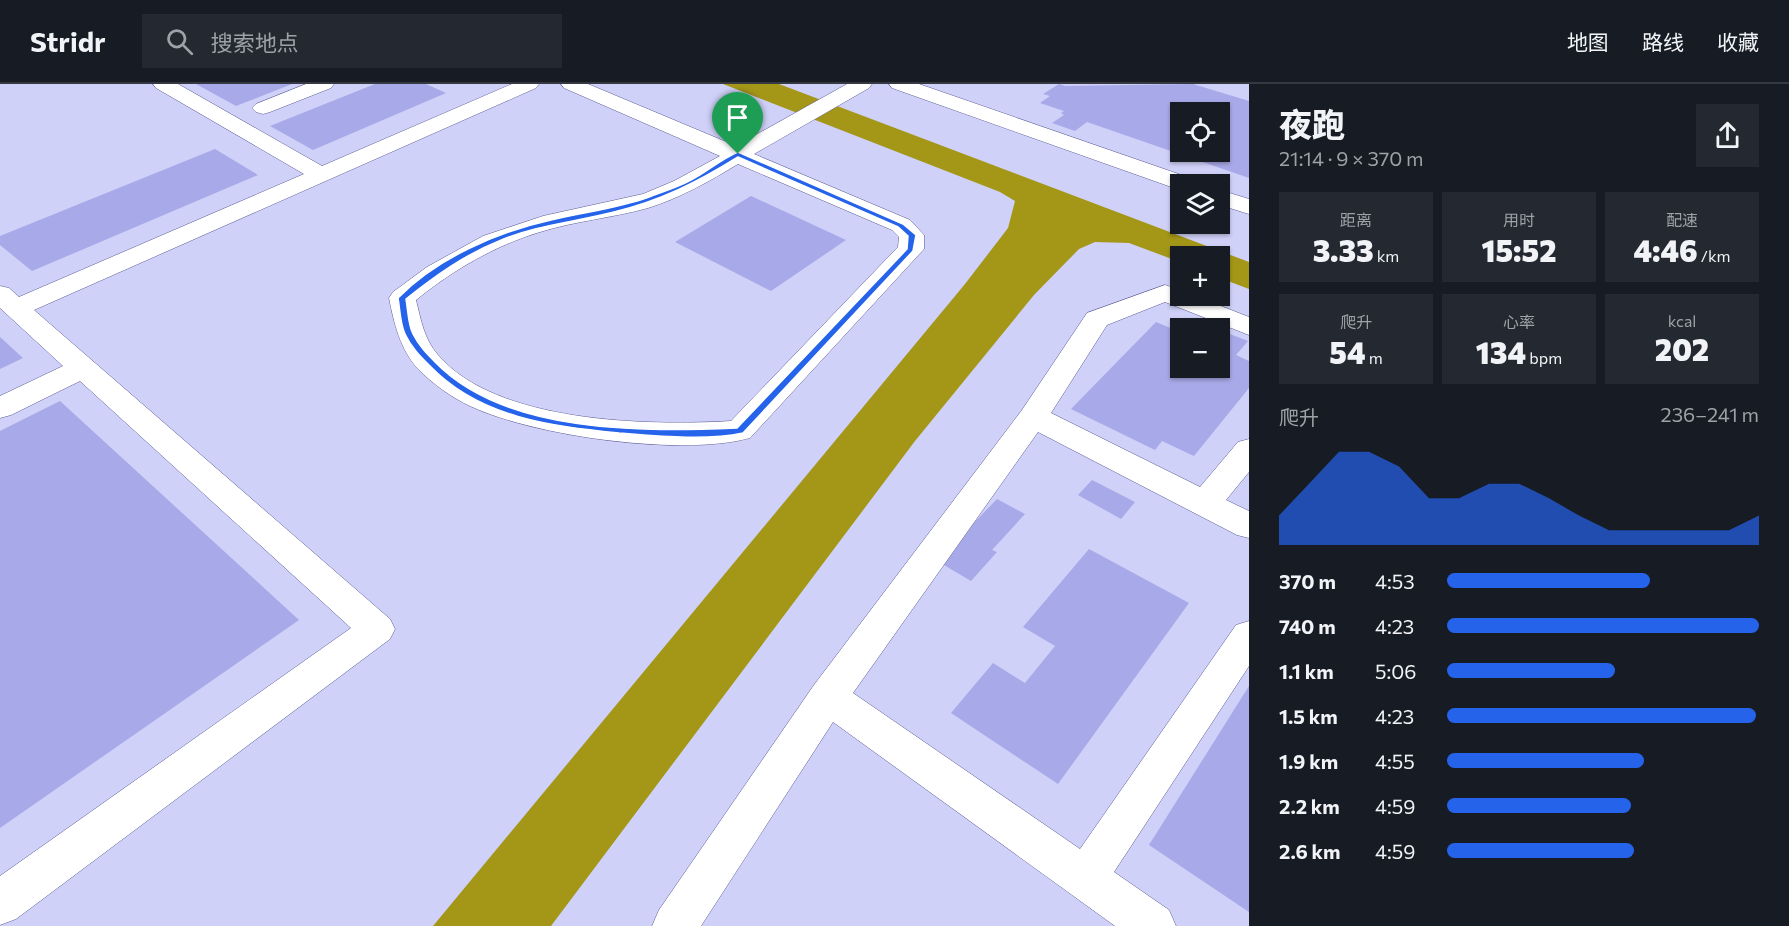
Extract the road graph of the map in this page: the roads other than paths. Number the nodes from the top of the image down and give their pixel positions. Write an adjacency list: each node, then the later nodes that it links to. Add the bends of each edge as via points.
1 (163, 84): 9 (street)
2 (324, 84): 7 (street)
3 (529, 84): 9 (street)
4 (571, 84): 8 (street)
5 (899, 84): 10 (street)
6 (858, 86): 8 (street)
7 (263, 108)
8 (738, 154): 8 (street, via 692,182 651,199 522,230 445,265 402,298 408,332 417,348 447,380 497,407 528,417 666,434 740,431 910,249 912,235 901,225)
9 (322, 175): 13 (street)
10 (1170, 179)
11 (1230, 200): 12 (street)
12 (1249, 207)
13 (8, 301): 15 (street)
14 (1249, 327): 17 (street, via 1165,292 1097,319)
15 (82, 368): 16 (street); 24 (street, via 377,629)
16 (0, 408)
17 (1033, 417): 19 (street); 22 (street)
18 (1249, 450): 19 (street)
19 (1205, 504): 20 (street)
20 (1249, 526)
21 (1249, 636): 23 (street)
22 (828, 697): 23 (street); 25 (street)
23 (1085, 878): 26 (street)
24 (0, 903)
25 (675, 926)
26 (1153, 926)

